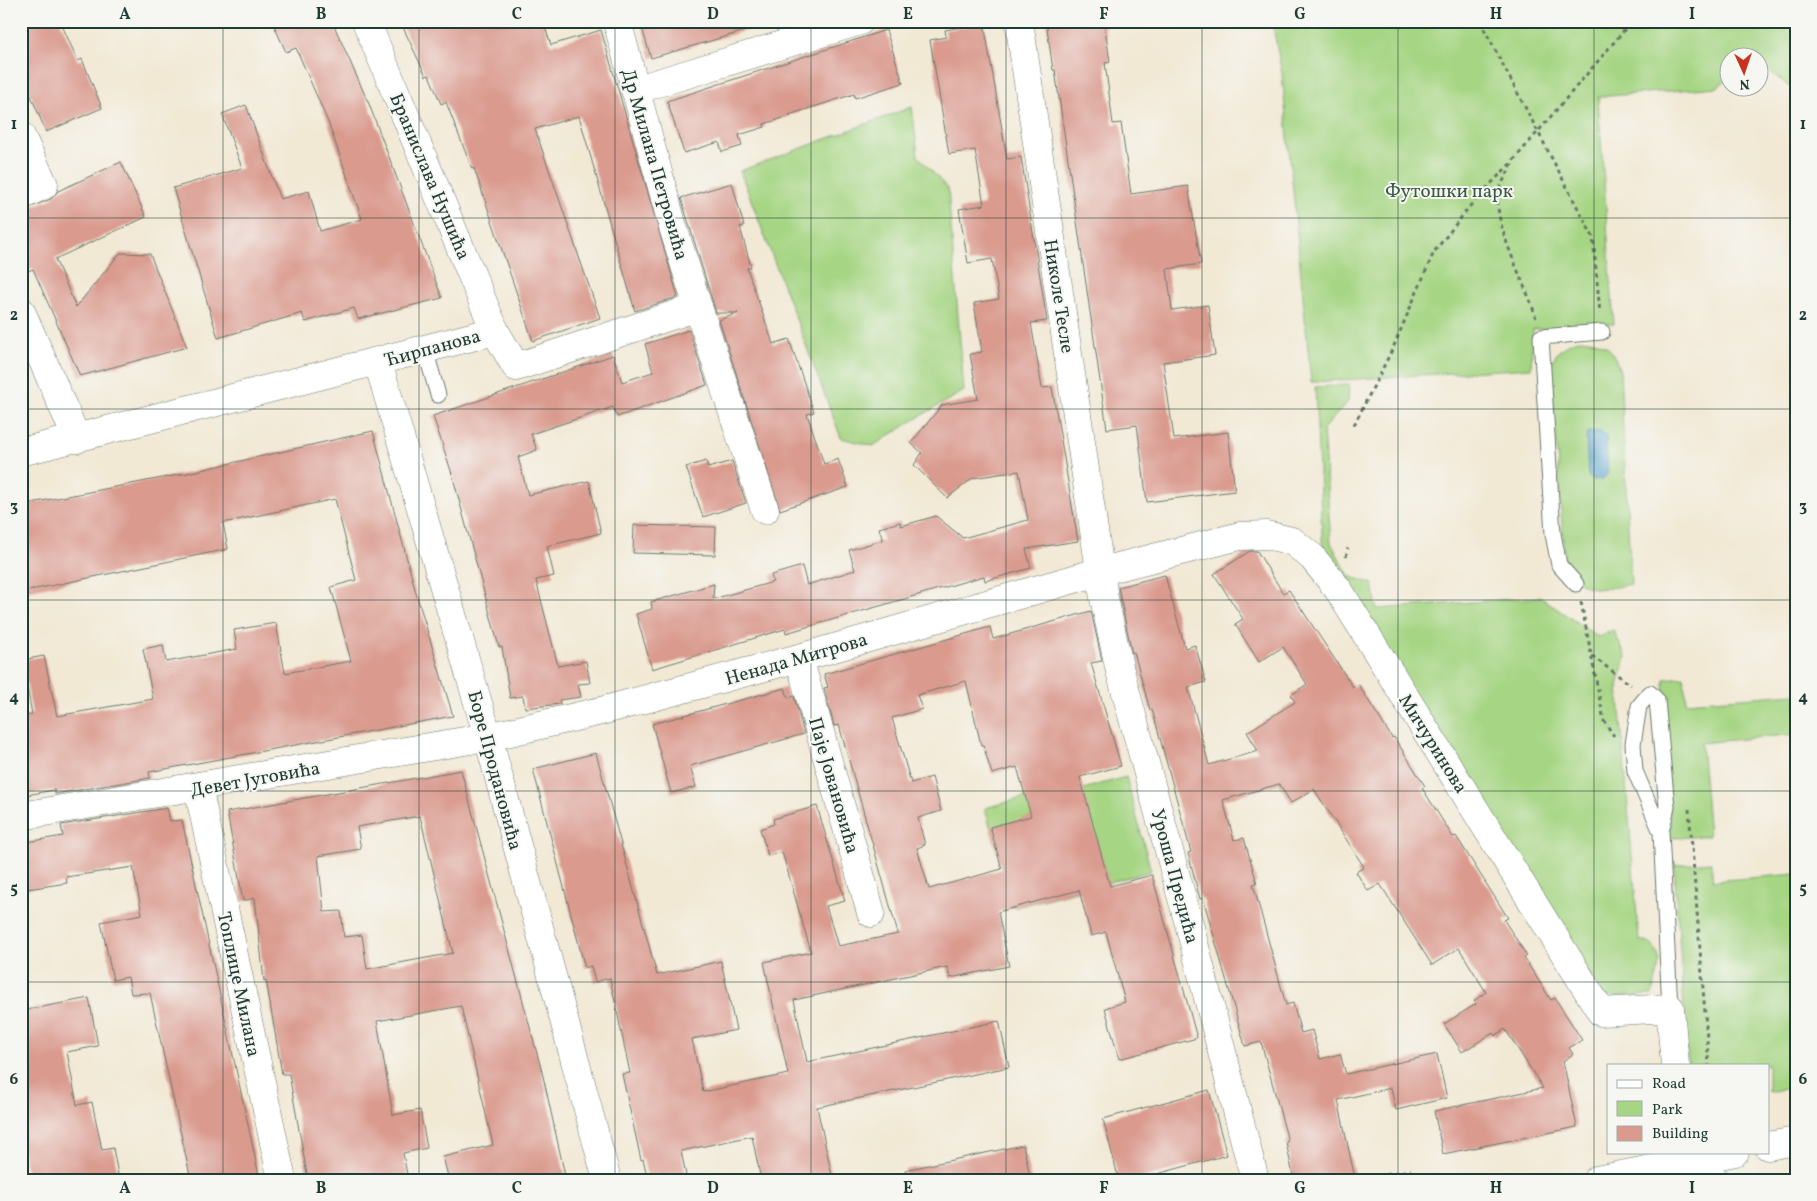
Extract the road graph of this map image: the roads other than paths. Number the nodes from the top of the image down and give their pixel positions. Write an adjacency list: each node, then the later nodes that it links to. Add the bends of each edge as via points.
1 (366, 21): 10 (street, Бранислава Нушића)
2 (616, 21): 5 (street, Др Милана Петровића)
3 (860, 21): 5 (street)
4 (1019, 21): 18 (street, Николе Тесле)
5 (635, 90): 8 (street, Др Милана Петровића)
6 (21, 136): 7 (street, via 44,185)
7 (21, 196)
8 (698, 306): 10 (street, Ћирпанова, via 516,367); 17 (street)
9 (21, 311): 15 (street)
10 (495, 331): 12 (street, Ћирпанова)
11 (1602, 332): 19 (lane, via 1541,338 1558,565)
12 (425, 349): 13 (street, Ћирпанова); 14 (lane)
13 (378, 362): 15 (street, Ћирпанова); 21 (street, Боре Продановића)
14 (438, 395)
15 (77, 438): 16 (street, Ћирпанова)
16 (21, 452)
17 (765, 510)
18 (1102, 571): 20 (street, Ненада Митрова); 26 (street, Мичуринова, via 1240,536 1267,536 1292,541 1312,557 1338,589 1601,1012); 34 (street, Уроша Предића, via 1104,598 1120,671)
19 (1576, 584)
20 (799, 658): 21 (street, Ненада Митрова, via 601,711); 25 (street, Паје Јовановића)
21 (488, 737): 22 (street, Девет Југовића); 33 (street, Боре Продановића)
22 (198, 787): 23 (street, Девет Југовића); 32 (street, Топлице Милана)
23 (21, 816)
24 (1662, 832): 24 (lane, via 1667,807 1657,700 1650,693 1639,706 1633,744 1635,771); 26 (lane)
25 (871, 913)
26 (1670, 1008): 27 (street)
27 (1675, 1064)
28 (1796, 1141): 29 (street)
29 (1770, 1146)
30 (1731, 1154): 31 (street)
31 (1705, 1164): 35 (street)
32 (282, 1180)
33 (607, 1180)
34 (1255, 1180)
35 (1597, 1180)

